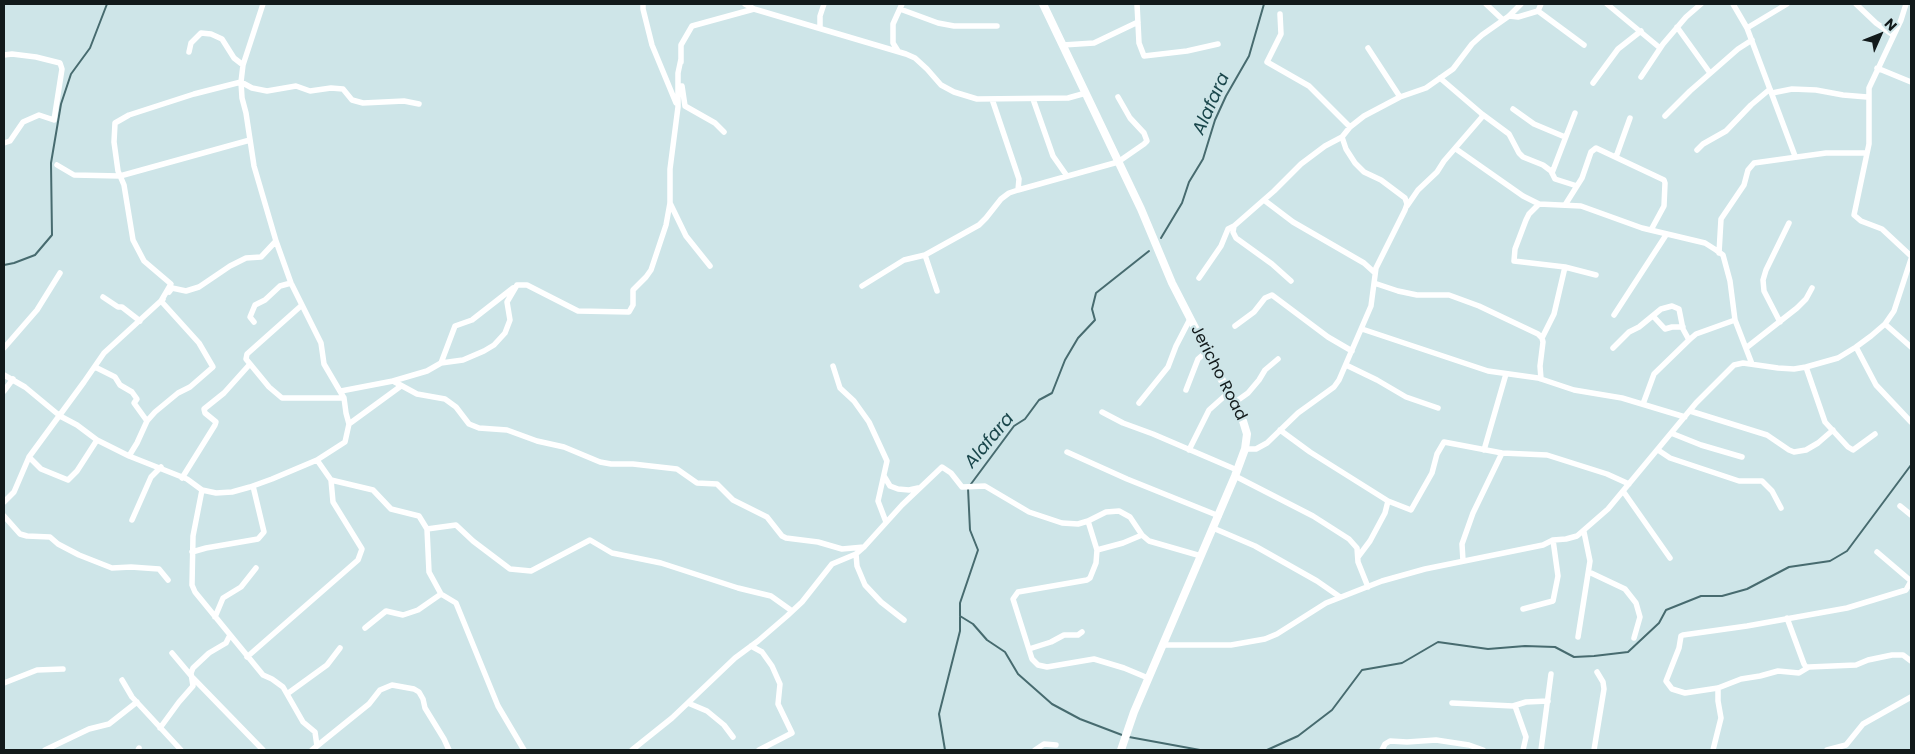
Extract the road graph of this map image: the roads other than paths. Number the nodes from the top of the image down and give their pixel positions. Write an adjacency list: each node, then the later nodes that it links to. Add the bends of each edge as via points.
1 (263, 4): 41 (street)
2 (643, 4): 57 (street, via 652,45)
3 (745, 4): 17 (street)
4 (824, 4): 26 (street)
5 (1043, 4): 33 (street, Jericho Road)
6 (1137, 4): 22 (street)
7 (1486, 4): 21 (street)
8 (1521, 4): 20 (street)
9 (1541, 4): 18 (street)
10 (1607, 4): 23 (street)
11 (1701, 4): 25 (street)
12 (1733, 4): 27 (street)
13 (1787, 4): 27 (street)
14 (1856, 4): 29 (street)
15 (1906, 4): 29 (street)
16 (901, 6): 24 (street, via 938,23); 37 (street, via 892,30 893,43)
17 (754, 9): 26 (street); 40 (street, via 692,26 681,46)
18 (1538, 11): 20 (street); 34 (street)
19 (1280, 14): 63 (street, via 1281,34 1267,62 1309,86)
20 (1509, 16): 21 (street)
21 (1503, 20): 45 (street, via 1472,44 1458,64)
22 (1138, 22): 32 (street, via 1139,43 1146,57); 33 (street, via 1094,43)
23 (1631, 23): 28 (street); 30 (street)
24 (996, 26)
25 (1677, 27): 36 (street); 43 (street)
26 (820, 28): 37 (street)
27 (1747, 28): 31 (street)
28 (1641, 31): 30 (street); 36 (street)
29 (1893, 35): 42 (street)
30 (1630, 39): 48 (street)
31 (1752, 40): 43 (street); 49 (street)
32 (1218, 44)
33 (1063, 45): 50 (street, Jericho Road)
34 (1584, 45)
35 (1368, 48): 51 (street)
36 (1660, 48): 44 (street)
37 (898, 51): 54 (street, via 915,58 941,85 954,92 977,100)
38 (189, 52): 41 (street, via 191,43 201,33 211,34 222,39)
39 (4, 55): 68 (street, via 36,57 60,63 62,69 54,120 39,115 23,122 10,141)
40 (681, 59): 57 (street); 64 (street, via 685,106)
41 (242, 65): 46 (street)
42 (1877, 68): 47 (street); 53 (street)
43 (1710, 73): 61 (street)
44 (1641, 77)
45 (1440, 78): 51 (street, via 1426,88); 60 (street)
46 (241, 82): 56 (street, via 267,91 296,86 310,91 343,89 352,100 362,102); 67 (street); 77 (street, via 194,94 115,123 114,142)
47 (1911, 82)
48 (1593, 83)
49 (1771, 91): 53 (street, via 1808,89); 70 (street, via 1751,105 1726,131); 72 (street)
50 (1086, 93): 55 (street, via 1068,98); 74 (street, Jericho Road)
51 (1400, 96): 63 (street)
52 (1118, 97): 74 (street, via 1130,118 1144,133 1146,141)
53 (1867, 97): 71 (street)
54 (992, 99): 55 (street); 80 (street, via 1019,179)
55 (1033, 99): 78 (street, via 1053,156)
56 (419, 104)
57 (678, 108): 83 (street, via 670,170)
58 (1513, 109): 66 (street, via 1534,124)
59 (1575, 113): 66 (street)
60 (1482, 114): 69 (street); 76 (street, via 1509,134 1523,157 1543,165)
61 (1666, 116)
62 (1630, 118): 73 (street)
63 (1350, 127): 65 (street)
64 (724, 132)
65 (1342, 137): 82 (street, via 1301,164); 86 (street, via 1355,163 1402,195)
66 (1565, 137): 76 (street)
67 (250, 140): 77 (street); 92 (street, via 254,166)
68 (4, 143)
69 (1456, 149): 84 (street); 86 (street)
70 (1697, 150)
71 (1867, 153): 72 (street); 95 (street, via 1854,214 1862,221 1882,228)
72 (1795, 156): 93 (street, via 1751,166 1744,185 1721,220)
73 (1616, 157): 79 (street, via 1593,149); 90 (street, via 1661,177 1666,183 1664,206)
74 (1118, 162): 78 (street); 115 (street, Jericho Road)
75 (57, 165): 77 (street, via 74,175)
76 (1552, 173): 79 (street, via 1555,179)
77 (120, 176): 111 (street, via 133,240 140,256 171,284)
78 (1067, 176): 80 (street)
79 (1577, 186): 81 (street)
80 (1018, 190): 94 (street, via 1000,199 979,225)
81 (1573, 194): 85 (street); 87 (street)
82 (1264, 200): 89 (street); 99 (street)
83 (670, 203): 96 (street, via 686,236); 106 (street, via 658,252 649,273 633,290 633,305 629,312 578,311 526,285)
84 (1540, 204): 85 (street); 97 (street, via 1526,220 1514,261)
85 (1565, 205): 87 (street)
86 (1406, 206): 99 (street)
87 (1577, 206): 90 (street)
88 (1789, 223): 119 (street, via 1763,280 1764,291)
89 (1234, 226): 102 (street, via 1229,227 1221,246); 103 (street, via 1236,238)
90 (1651, 230): 91 (street)
91 (1666, 235): 93 (street, via 1705,243); 113 (street)
92 (276, 241): 104 (street); 111 (street, via 261,257 246,258 186,292 172,288)
93 (1719, 252): 116 (street, via 1723,255 1730,281)
94 (925, 255): 107 (street, via 904,260); 109 (street)
95 (1911, 258): 101 (street)
96 (710, 266)
97 (1565, 267): 100 (street); 124 (street, via 1554,314)
98 (60, 273): 127 (street, via 37,310)
99 (1375, 273): 105 (street)
100 (1596, 275)
101 (1908, 276): 120 (street)
102 (1199, 278)
103 (1291, 281)
104 (291, 283): 112 (street); 118 (street, via 280,286 255,305 250,317)
105 (1374, 283): 123 (street, via 1372,306); 124 (street, via 1417,295 1449,295 1479,306)
106 (517, 285): 134 (street, via 472,320 455,326); 134 (street, via 507,302 510,320 494,345 463,360)
107 (862, 286)
108 (1812, 288): 119 (street, via 1806,300)
109 (937, 291)
110 (104, 297): 117 (street)
111 (161, 301): 117 (street); 160 (street, via 198,343 214,367)
112 (302, 304): 135 (street, via 246,354); 149 (street, via 322,342 324,364)
113 (1614, 315)
114 (1653, 316): 122 (street, via 1665,329); 122 (street, via 1667,306 1675,306 1681,314); 128 (street)
115 (1190, 319): 132 (street, Jericho Road); 152 (street, via 1168,367)
116 (1735, 320): 125 (street, via 1696,334); 129 (street)
117 (140, 321): 139 (street, via 104,353)
118 (254, 322)
119 (1780, 322): 129 (street)
120 (1885, 324): 126 (street); 130 (street)
121 (1235, 326): 131 (street, via 1254,312 1265,298 1272,296)
122 (1683, 327): 125 (street)
123 (1362, 329): 131 (street); 141 (street, via 1474,368)
124 (1542, 338): 144 (street)
125 (1689, 340): 154 (street, via 1654,374)
126 (1911, 347)
127 (4, 348)
128 (1613, 348)
129 (1746, 348): 136 (street)
130 (1856, 348): 140 (street, via 1838,358); 161 (street, via 1876,386)
131 (1352, 351): 138 (street)
132 (1206, 352): 147 (street, via 1198,359); 150 (street, Jericho Road)
133 (1278, 359): 153 (street, via 1248,393)
134 (441, 363): 145 (street, via 427,371)
135 (250, 364): 151 (street, via 282,398); 181 (street, via 224,393 204,409 216,425)
136 (1752, 364): 140 (street, via 1794,369); 156 (street, via 1738,363 1728,370)
137 (833, 366): 180 (street, via 840,388 869,422 887,461)
138 (1346, 366): 155 (street, via 1406,397); 163 (street, via 1334,386)
139 (95, 367): 158 (street); 160 (street, via 132,392 137,399 134,403)
140 (1806, 367): 164 (street, via 1825,422)
141 (1506, 374): 144 (street); 170 (street)
142 (4, 375): 143 (street)
143 (13, 379): 148 (street); 158 (street)
144 (1541, 379): 154 (street, via 1574,390)
145 (393, 381): 146 (street); 149 (street)
146 (401, 386): 162 (street); 203 (street, via 424,396 445,399 473,426 507,430 600,462 677,469 697,484 717,484 733,500 767,517 786,538 842,549)
147 (1186, 390)
148 (4, 391)
149 (341, 391): 151 (street)
150 (1228, 393): 153 (street, Jericho Road); 169 (street, via 1209,410)
151 (344, 398): 162 (street)
152 (1139, 403)
153 (1234, 403): 168 (street, Jericho Road, via 1246,428)
154 (1643, 404): 159 (street)
155 (1438, 408)
156 (1690, 411): 159 (street); 164 (street, via 1767,435 1794,452 1812,446)
157 (1102, 412): 169 (street)
158 (60, 416): 167 (street); 175 (street)
159 (1685, 417): 165 (street)
160 (147, 421): 174 (street)
161 (1911, 422)
162 (349, 424): 177 (street, via 345,442)
163 (1280, 430): 168 (street, via 1262,446); 188 (street)
164 (1833, 430): 166 (street, via 1854,450)
165 (1672, 433): 171 (street); 176 (street)
166 (1875, 434)
167 (97, 440): 174 (street); 175 (street, via 69,480 41,469)
168 (1245, 449): 179 (street, Jericho Road)
169 (1188, 450): 179 (street)
170 (1484, 450): 173 (street); 188 (street, via 1444,442 1432,473 1410,510)
171 (1658, 450): 183 (street); 191 (street, via 1670,458 1738,481 1762,482 1772,491)
172 (1068, 452): 194 (street)
173 (1502, 453): 183 (street, via 1546,455); 211 (street, via 1473,513 1462,544)
174 (128, 456): 178 (street)
175 (29, 457): 189 (street, via 14,492)
176 (1742, 457)
177 (317, 460): 182 (street); 184 (street)
178 (161, 468): 181 (street); 195 (street, via 151,477)
179 (1236, 473): 194 (street, Jericho Road); 209 (street, via 1344,535 1357,548)
180 (884, 476): 185 (street, via 890,486 898,489); 197 (street, via 878,501)
181 (182, 478): 186 (street)
182 (331, 480): 199 (street, via 373,490 391,509 419,516); 234 (street, via 333,502 362,549 358,560)
183 (1629, 484): 187 (street)
184 (253, 486): 186 (street, via 232,492); 205 (street, via 264,532 258,539)
185 (920, 488): 196 (street, via 942,467 962,487 985,486 1028,512 1062,523); 197 (street)
186 (202, 490): 205 (street)
187 (1623, 491): 200 (street); 210 (street)
188 (1388, 501): 209 (street, via 1385,513)
189 (4, 502)
190 (1900, 506): 192 (street)
191 (1781, 508)
192 (1911, 515)
193 (4, 516): 214 (street, via 20,534 50,536 58,544 112,568 159,570)
194 (1219, 516): 198 (street, Jericho Road)
195 (132, 520)
196 (1088, 521): 201 (street, via 1106,512 1119,511 1130,517); 204 (street)
197 (886, 522): 203 (street)
198 (1213, 528): 208 (street, Jericho Road); 218 (street, via 1255,546)
199 (427, 529): 217 (street, via 429,572); 220 (street, via 456,525 510,568 532,571 590,540 612,553 661,563 771,596)
200 (1584, 532): 202 (street); 213 (street)
201 (1142, 535): 204 (street); 208 (street, via 1149,541)
202 (1553, 540): 211 (street, via 1543,545); 219 (street, via 1558,576 1553,601)
203 (864, 547): 207 (street)
204 (1097, 550): 232 (street, via 1096,563 1087,580 1018,592 1013,599)
205 (192, 552): 221 (street, via 192,584)
206 (1877, 552): 215 (street)
207 (856, 554): 220 (street, via 832,564); 223 (street, via 865,585)
208 (1201, 556): 229 (street, Jericho Road)
209 (1358, 557): 216 (street)
210 (1670, 558)
211 (1463, 561): 216 (street)
212 (256, 568): 221 (street, via 240,587 223,598)
213 (1589, 572): 227 (street); 228 (street, via 1625,589 1636,603 1640,617)
214 (168, 580)
215 (1911, 581): 222 (street, via 1906,590 1870,602)
216 (1368, 587): 218 (street)
217 (441, 594): 224 (street, via 418,610 403,615 386,612); 260 (street, via 456,603 498,706)
218 (1340, 597): 229 (street, via 1265,639 1231,645)
219 (1523, 609)
220 (792, 611): 230 (street)
221 (215, 617): 226 (street)
222 (1787, 618): 236 (street); 244 (street, via 1681,636 1667,678 1669,686 1685,693)
223 (904, 620)
224 (365, 628)
225 (1082, 632): 232 (street, via 1064,635)
226 (230, 635): 234 (street); 240 (street, via 226,643 193,668)
227 (1578, 636)
228 (1634, 638)
229 (1163, 645): 241 (street, Jericho Road)
230 (751, 646): 249 (street); 262 (street, via 762,652 772,666 780,684 778,704 792,733)
231 (340, 648): 245 (street, via 327,665)
232 (1029, 649): 241 (street, via 1034,662 1042,666 1094,659)
233 (172, 653): 240 (street)
234 (247, 657): 245 (street)
235 (1910, 658): 236 (street, via 1892,655 1856,665)
236 (1808, 667): 244 (street, via 1799,673 1778,671)
237 (63, 669): 243 (street, via 37,670)
238 (1597, 672): 269 (street, via 1604,689)
239 (1551, 674): 247 (street)
240 (192, 678): 252 (street, via 193,686); 258 (street)
241 (1148, 678): 264 (street, Jericho Road)
242 (122, 680): 248 (street)
243 (4, 683)
244 (1718, 688): 270 (street, via 1721,718)
245 (287, 694): 255 (street, via 303,722 315,732)
246 (1911, 697): 271 (street, via 1863,724 1846,745)
247 (1548, 701): 251 (street); 268 (street)
248 (137, 702): 252 (street); 256 (street, via 109,724 89,729)
249 (688, 703): 253 (street, via 706,711); 261 (street)
250 (1452, 703): 251 (street)
251 (1515, 706): 267 (street, via 1526,738)
252 (160, 728): 257 (street)
253 (733, 737)
254 (1056, 745): 263 (street, via 1044,744)
255 (315, 748): 259 (street, via 369,704 380,690 392,685 414,688 419,692)
256 (45, 750)
257 (181, 750)
258 (263, 750)
259 (449, 750)
260 (524, 750)
261 (632, 750)
262 (759, 750)
263 (1035, 750)
264 (1121, 750)
265 (1382, 750): 266 (street, via 1390,741 1436,740)
266 (1483, 750)
267 (1524, 750)
268 (1541, 750)
269 (1594, 750)
270 (1713, 750)
271 (1827, 750)

